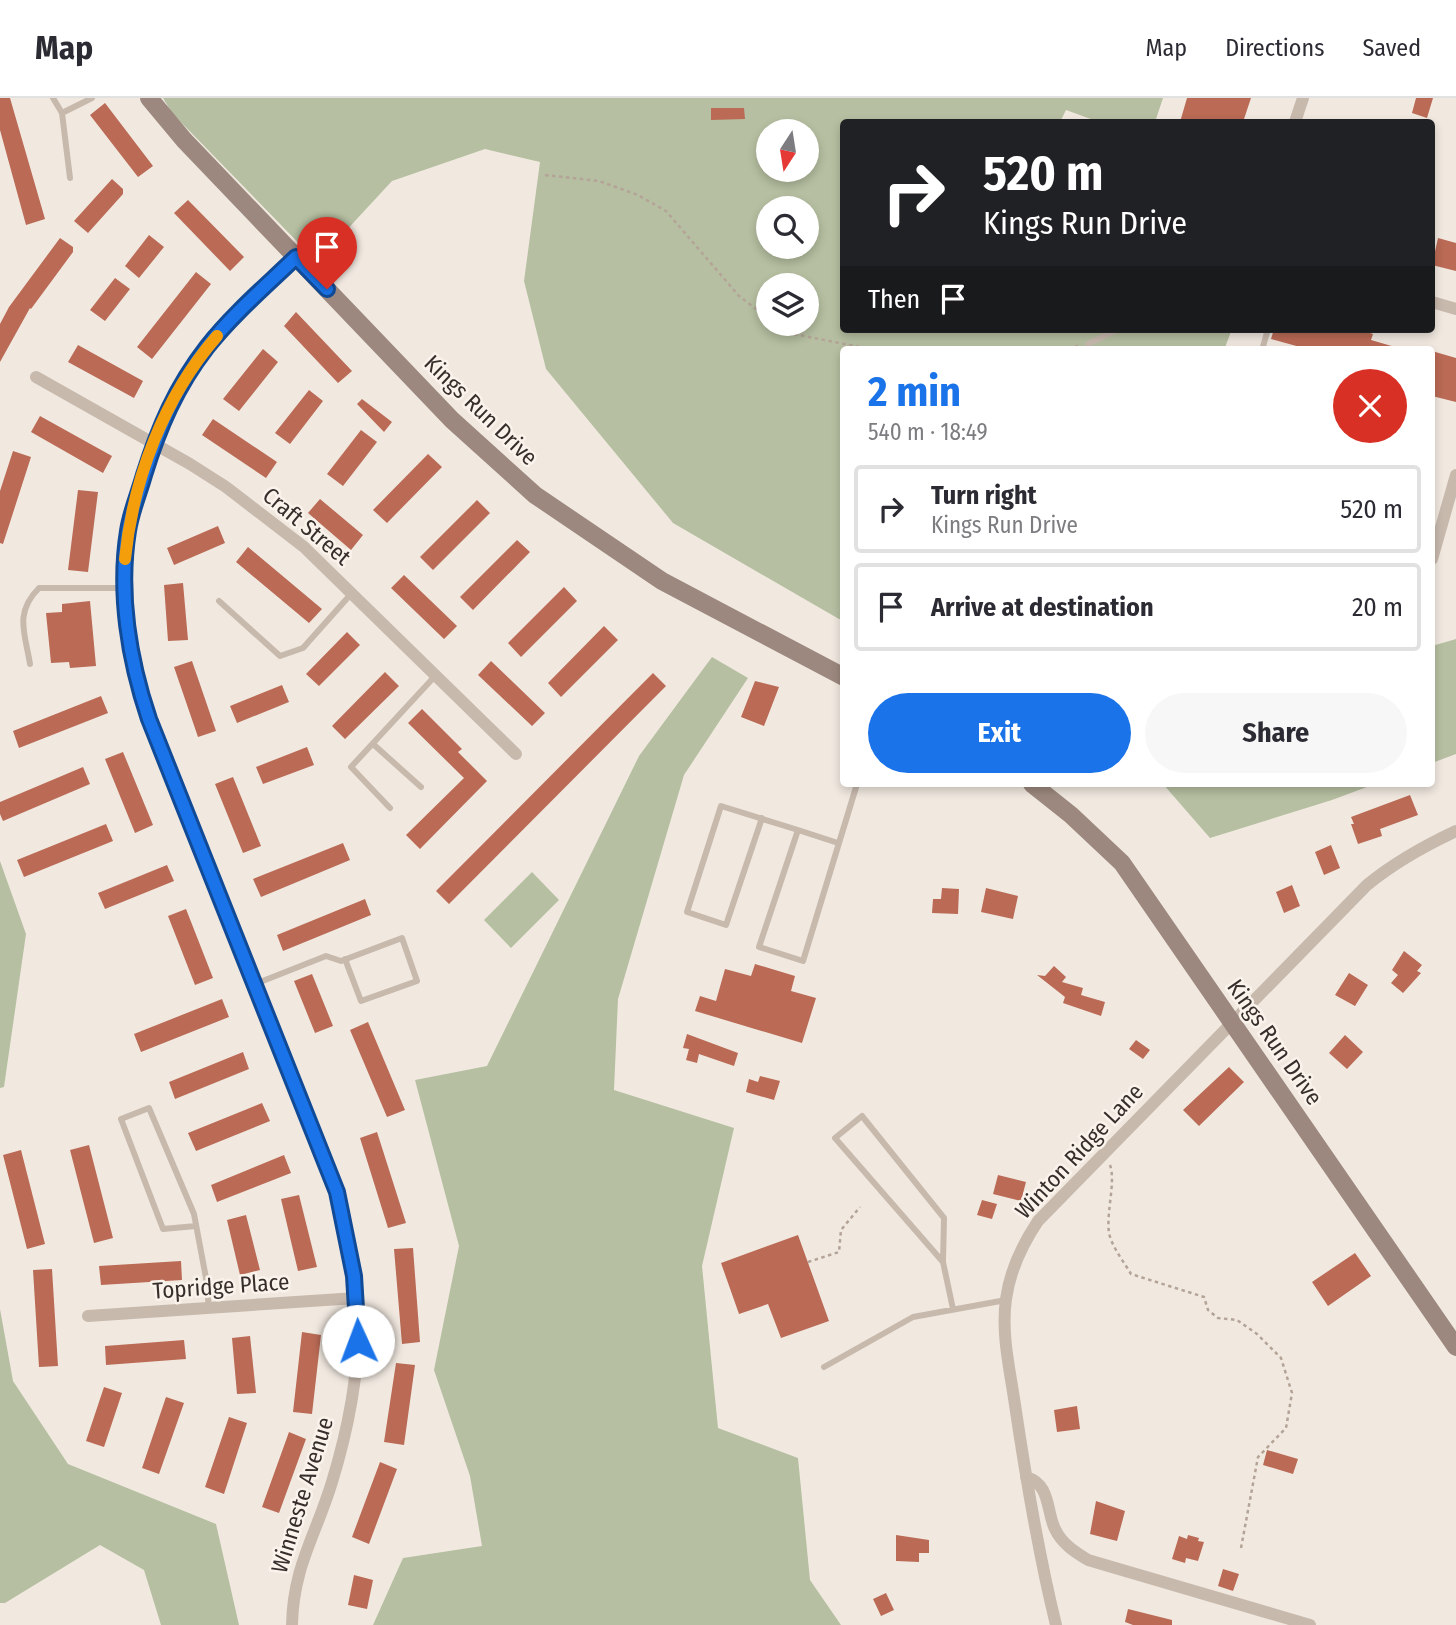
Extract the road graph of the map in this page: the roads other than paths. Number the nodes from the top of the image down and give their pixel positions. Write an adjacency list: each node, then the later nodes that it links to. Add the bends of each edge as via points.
1 (53, 98): 5 (lane)
2 (92, 98): 5 (lane)
3 (149, 98): 8 (street, Kings Run Drive)
4 (1303, 98): 6 (street)
5 (62, 113): 7 (lane)
6 (1296, 119)
7 (70, 177)
8 (296, 257): 14 (street, Winneste Avenue, via 208,347 187,375); 22 (street, Kings Run Drive, via 452,420 535,495 662,581)
9 (1435, 303): 10 (street)
10 (1456, 309)
11 (1110, 333): 12 (lane)
12 (1088, 344)
13 (36, 377): 14 (street, Craft Street)
14 (153, 443): 17 (street, Winneste Avenue, via 128,530); 18 (street, Craft Street, via 226,487)
15 (1456, 475): 16 (street)
16 (1435, 548)
17 (125, 588): 20 (lane, via 39,589 22,618); 34 (street, Winneste Avenue, via 137,685)
18 (353, 592): 19 (lane, via 303,648 280,656); 21 (street, Craft Street)
19 (219, 601)
20 (30, 664)
21 (436, 675): 23 (lane); 24 (street, Craft Street)
22 (840, 675)
23 (373, 744): 25 (lane); 28 (lane, via 351,767)
24 (516, 754)
25 (421, 787)
26 (856, 787): 32 (lane)
27 (1036, 787): 35 (street, Kings Run Drive, via 1122,863)
28 (390, 808)
29 (762, 818): 29 (lane, via 721,806 687,912 726,925); 30 (lane)
30 (799, 830): 32 (lane); 32 (lane, via 759,947 803,961)
31 (1456, 831): 35 (street, Winton Ridge Lane, via 1419,848 1367,885)
32 (838, 843)
33 (345, 959): 33 (lane, via 402,938 417,981 361,1001); 34 (lane, via 326,956)
34 (255, 984): 38 (street, Winneste Avenue, via 337,1192)
35 (1231, 1021): 39 (street, Winton Ridge Lane, via 1038,1221 1017,1259); 43 (street, Kings Run Drive)
36 (196, 1226): 36 (lane, via 149,1108 121,1119 163,1229); 40 (lane)
37 (943, 1262): 37 (lane, via 835,1138 862,1116 944,1218); 41 (lane)
38 (356, 1297): 40 (street, Topridge Place); 46 (street, Winneste Avenue, via 358,1356 352,1398 331,1485 299,1569)
39 (1006, 1300): 41 (lane); 45 (street, Winton Ridge Lane, via 1005,1336)
40 (209, 1308): 42 (street, Topridge Place)
41 (953, 1309): 44 (lane, via 913,1317)
42 (89, 1316)
43 (1456, 1348)
44 (824, 1367)
45 (1026, 1477): 47 (street, Winton Ridge Lane); 48 (street, via 1046,1495 1050,1517 1064,1543 1088,1560)
46 (292, 1625)
47 (1056, 1625)
48 (1310, 1625)

